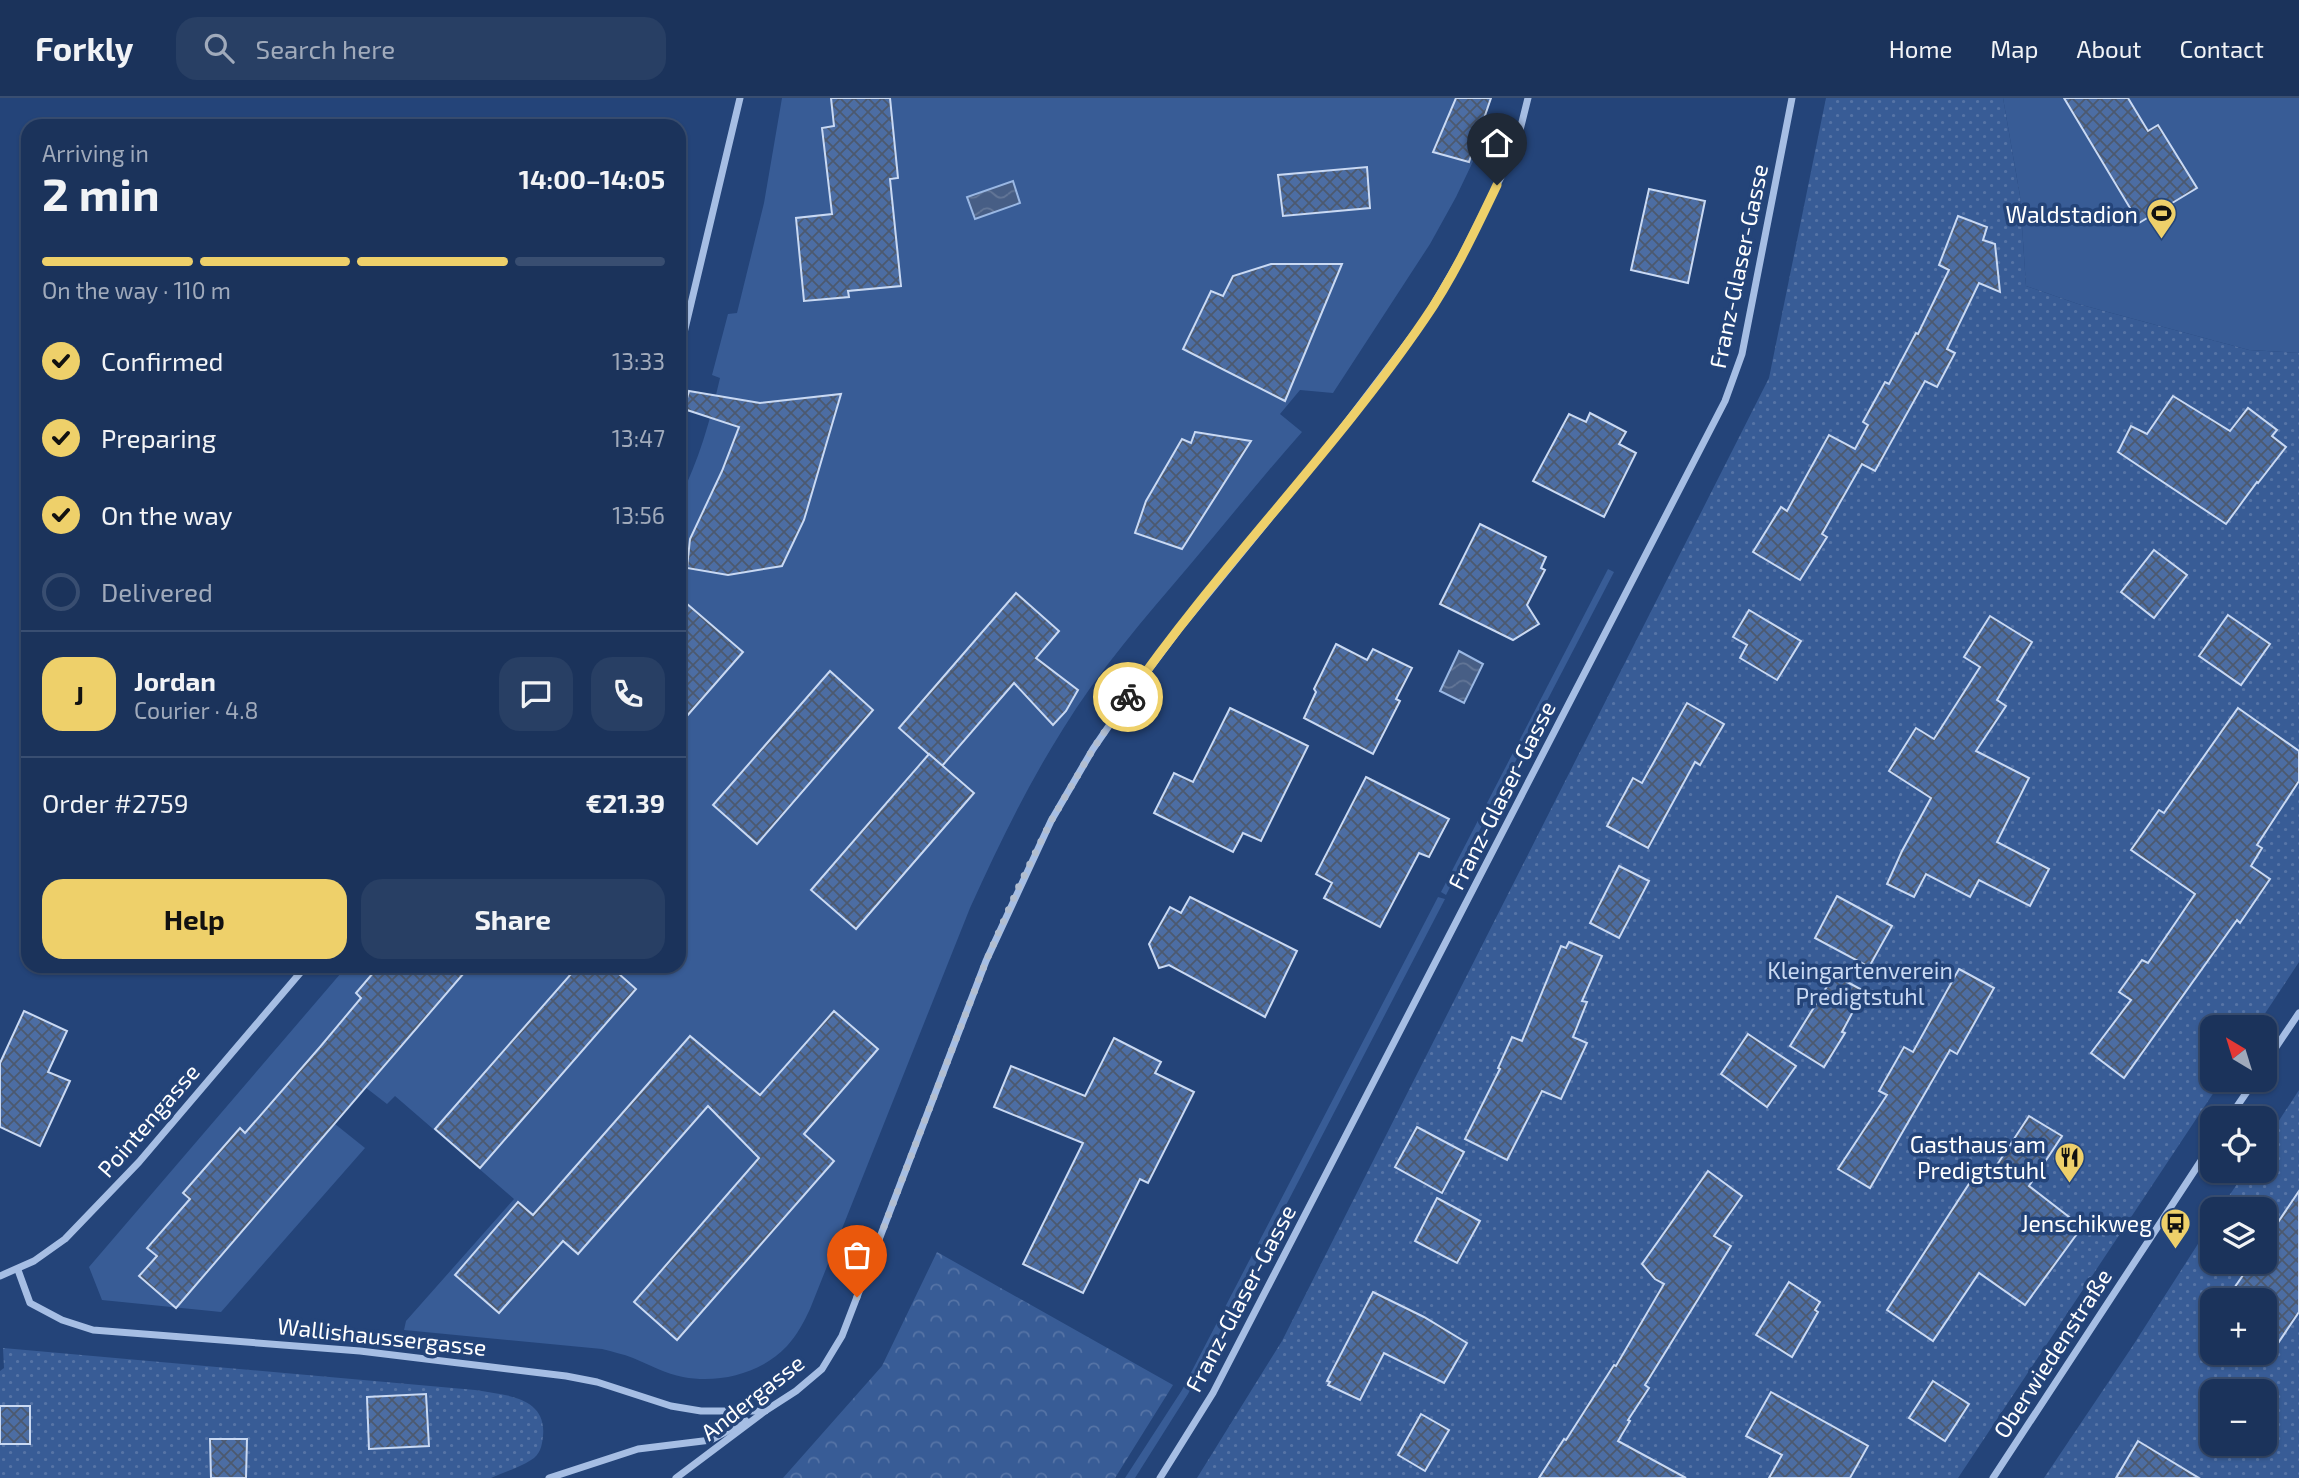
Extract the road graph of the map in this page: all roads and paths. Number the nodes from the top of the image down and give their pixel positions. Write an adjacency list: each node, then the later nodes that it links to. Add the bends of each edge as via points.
1 (740, 98): 4 (street)
2 (1528, 98): 11 (street, Andergasse, via 1507,164 1425,319 1141,680 1051,821 986,961 842,1336 821,1369)
3 (1792, 98): 14 (street, Franz-Glaser-Gasse, via 1742,354 1726,401 1213,1393)
4 (686, 325)
5 (300, 973): 9 (street, Pointengasse, via 139,1162 65,1239)
6 (2299, 1013): 7 (street)
7 (2277, 1046)
8 (2200, 1162): 15 (street, Oberwiedenstraße)
9 (18, 1270): 10 (street, Pointengasse); 11 (street, Wallishaussergasse, via 30,1303 62,1320 93,1329 360,1351 553,1374 691,1410)
10 (0, 1276)
11 (765, 1411): 12 (street, via 711,1440 638,1449); 13 (street, Andergasse)
12 (549, 1478)
13 (676, 1478)
14 (1160, 1478)
15 (1993, 1478)

